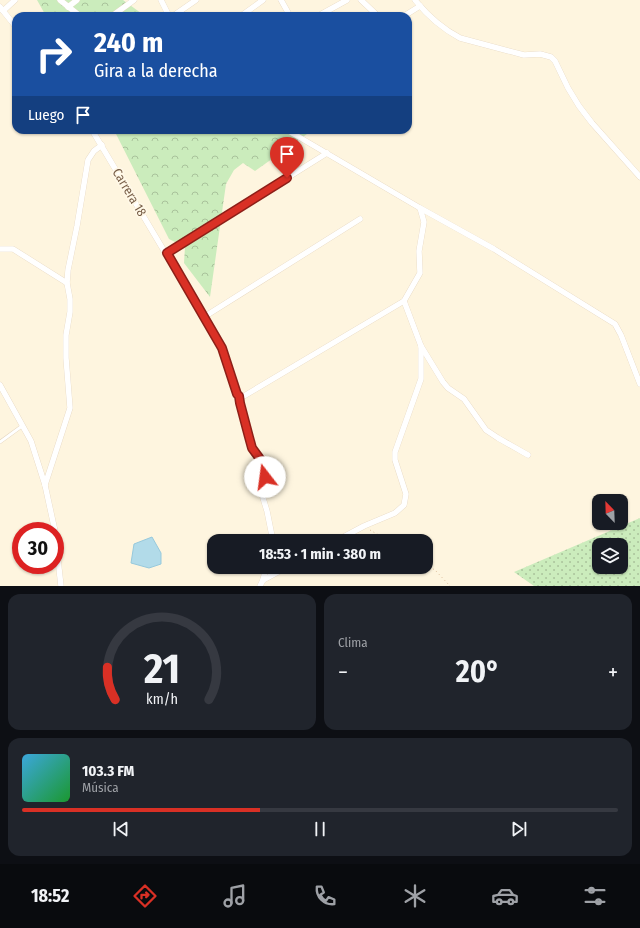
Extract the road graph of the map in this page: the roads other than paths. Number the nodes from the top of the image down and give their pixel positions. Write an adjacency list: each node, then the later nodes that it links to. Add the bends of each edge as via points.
1 (15, 0): 14 (street)
2 (60, 0): 13 (street)
3 (77, 0): 13 (street)
4 (134, 0): 16 (street)
5 (161, 0): 17 (street)
6 (196, 0): 18 (street)
7 (263, 0): 19 (street)
8 (281, 0): 20 (street)
9 (347, 0): 21 (street)
10 (360, 0): 22 (street)
11 (415, 0): 12 (street)
12 (420, 6): 23 (street); 29 (street, via 435,21 460,38 524,55 540,54 551,57 579,106)
13 (68, 7): 15 (street)
14 (1, 9): 24 (street)
15 (75, 12)
16 (118, 12)
17 (166, 12)
18 (179, 12)
19 (246, 12)
20 (288, 12)
21 (325, 12)
22 (374, 12)
23 (410, 12)
24 (12, 22)
25 (95, 134): 27 (street, Carrera 18)
26 (295, 134): 28 (street)
27 (102, 145): 33 (street, Carrera 18); 34 (street, via 88,160)
28 (327, 153): 30 (street); 33 (street)
29 (640, 177)
30 (420, 208): 35 (street, via 424,222 419,250 421,270); 38 (street, via 494,249 615,324)
31 (360, 219): 36 (street)
32 (0, 249): 34 (street, via 13,249)
33 (167, 253): 36 (street, Carrera 18)
34 (67, 283): 44 (street, via 70,312 66,358 70,408)
35 (404, 301): 37 (street); 40 (street, via 244,396)
36 (204, 317): 40 (street, Carrera 18, via 222,348)
37 (422, 346): 43 (street, via 443,382 464,399 486,430); 47 (street, via 421,379 395,452 395,460 406,494 404,504 395,513)
38 (640, 384)
39 (0, 385): 41 (street)
40 (239, 396): 46 (street, Carrera 18, via 252,448 263,463 265,477 262,491)
41 (22, 426): 42 (lane); 44 (street, via 31,441)
42 (0, 442)
43 (528, 455)
44 (45, 485): 45 (street)
45 (53, 522)
46 (272, 534)
47 (349, 534)
48 (60, 574): 52 (street)
49 (264, 574): 51 (street)
50 (274, 574): 51 (street)
51 (263, 580): 53 (street)
52 (61, 586)
53 (260, 586)

